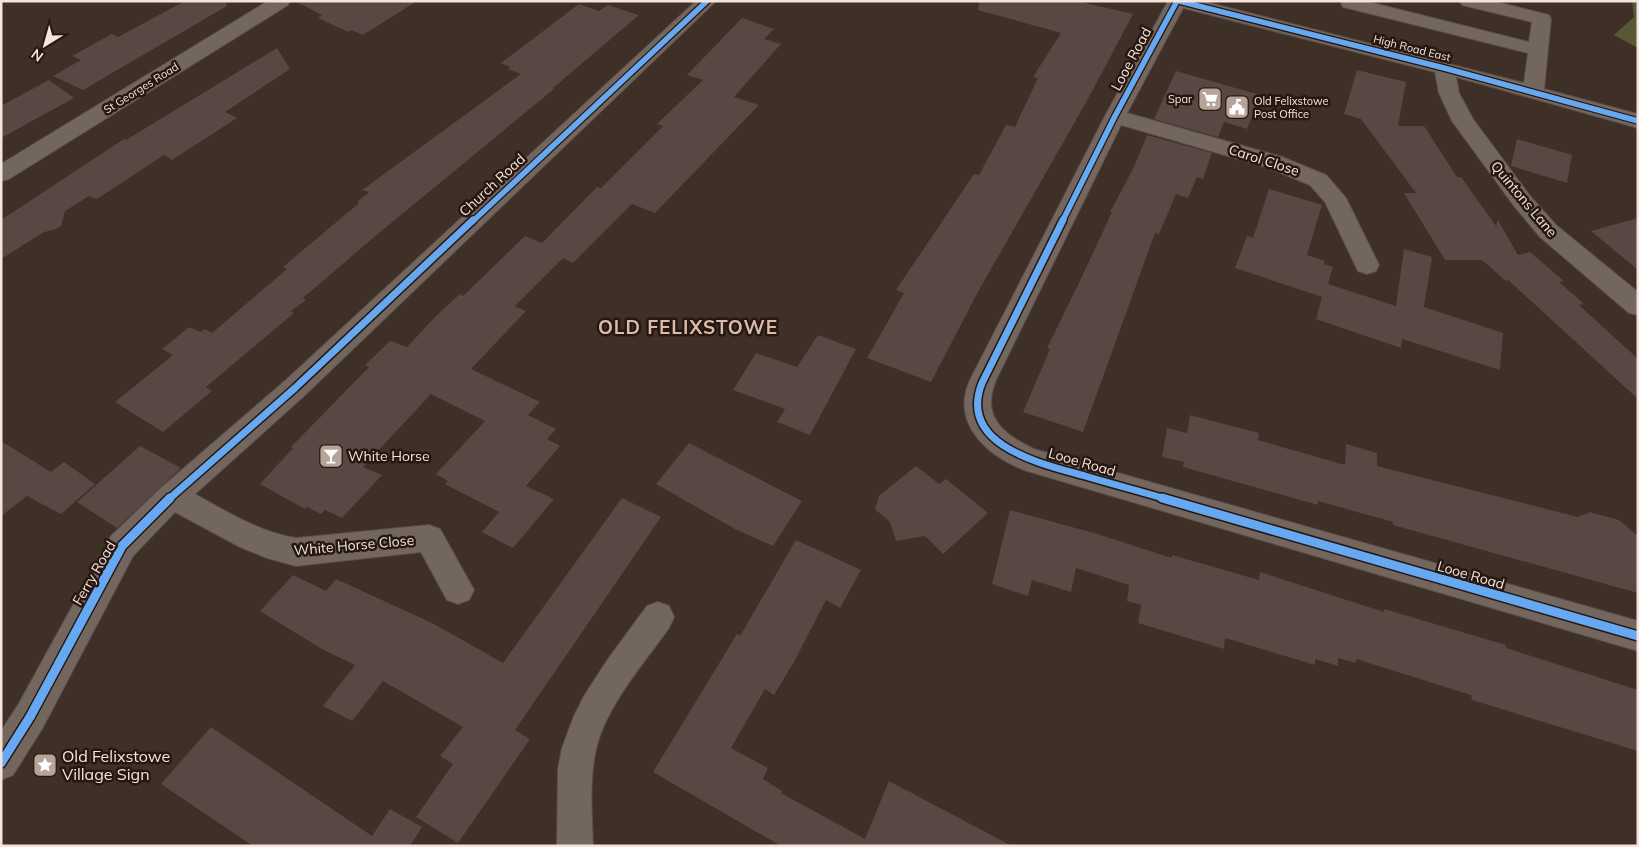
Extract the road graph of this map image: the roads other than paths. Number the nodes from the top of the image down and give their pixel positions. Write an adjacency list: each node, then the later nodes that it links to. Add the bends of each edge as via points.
1 (281, 1): 11 (street, St Georges Road)
2 (707, 1): 14 (street, Church Road)
3 (1178, 1): 7 (street, High Road East); 9 (street, Looe Road)
4 (1351, 1): 6 (street, via 1350,4)
5 (1469, 1): 6 (street, via 1542,19)
6 (1538, 50): 8 (street)
7 (1444, 68): 8 (street, High Road East); 13 (street, Quintons Lane, via 1449,93 1463,120 1522,201 1548,231)
8 (1533, 92): 10 (street, High Road East)
9 (1115, 116): 12 (street, Carol Close, via 1274,162 1318,180 1335,198); 18 (street, Looe Road, via 978,393 977,410 992,436 1027,459)
10 (1638, 121)
11 (1, 174)
12 (1367, 264)
13 (1638, 306)
14 (295, 388): 15 (street, Ferry Road)
15 (172, 496): 16 (street, White Horse Close, via 257,540 286,551 429,538); 19 (street, Ferry Road, via 122,546 30,717)
16 (458, 590)
17 (658, 617): 20 (street, via 604,694 587,726 575,769)
18 (1638, 636)
19 (1, 763)
20 (575, 846)

